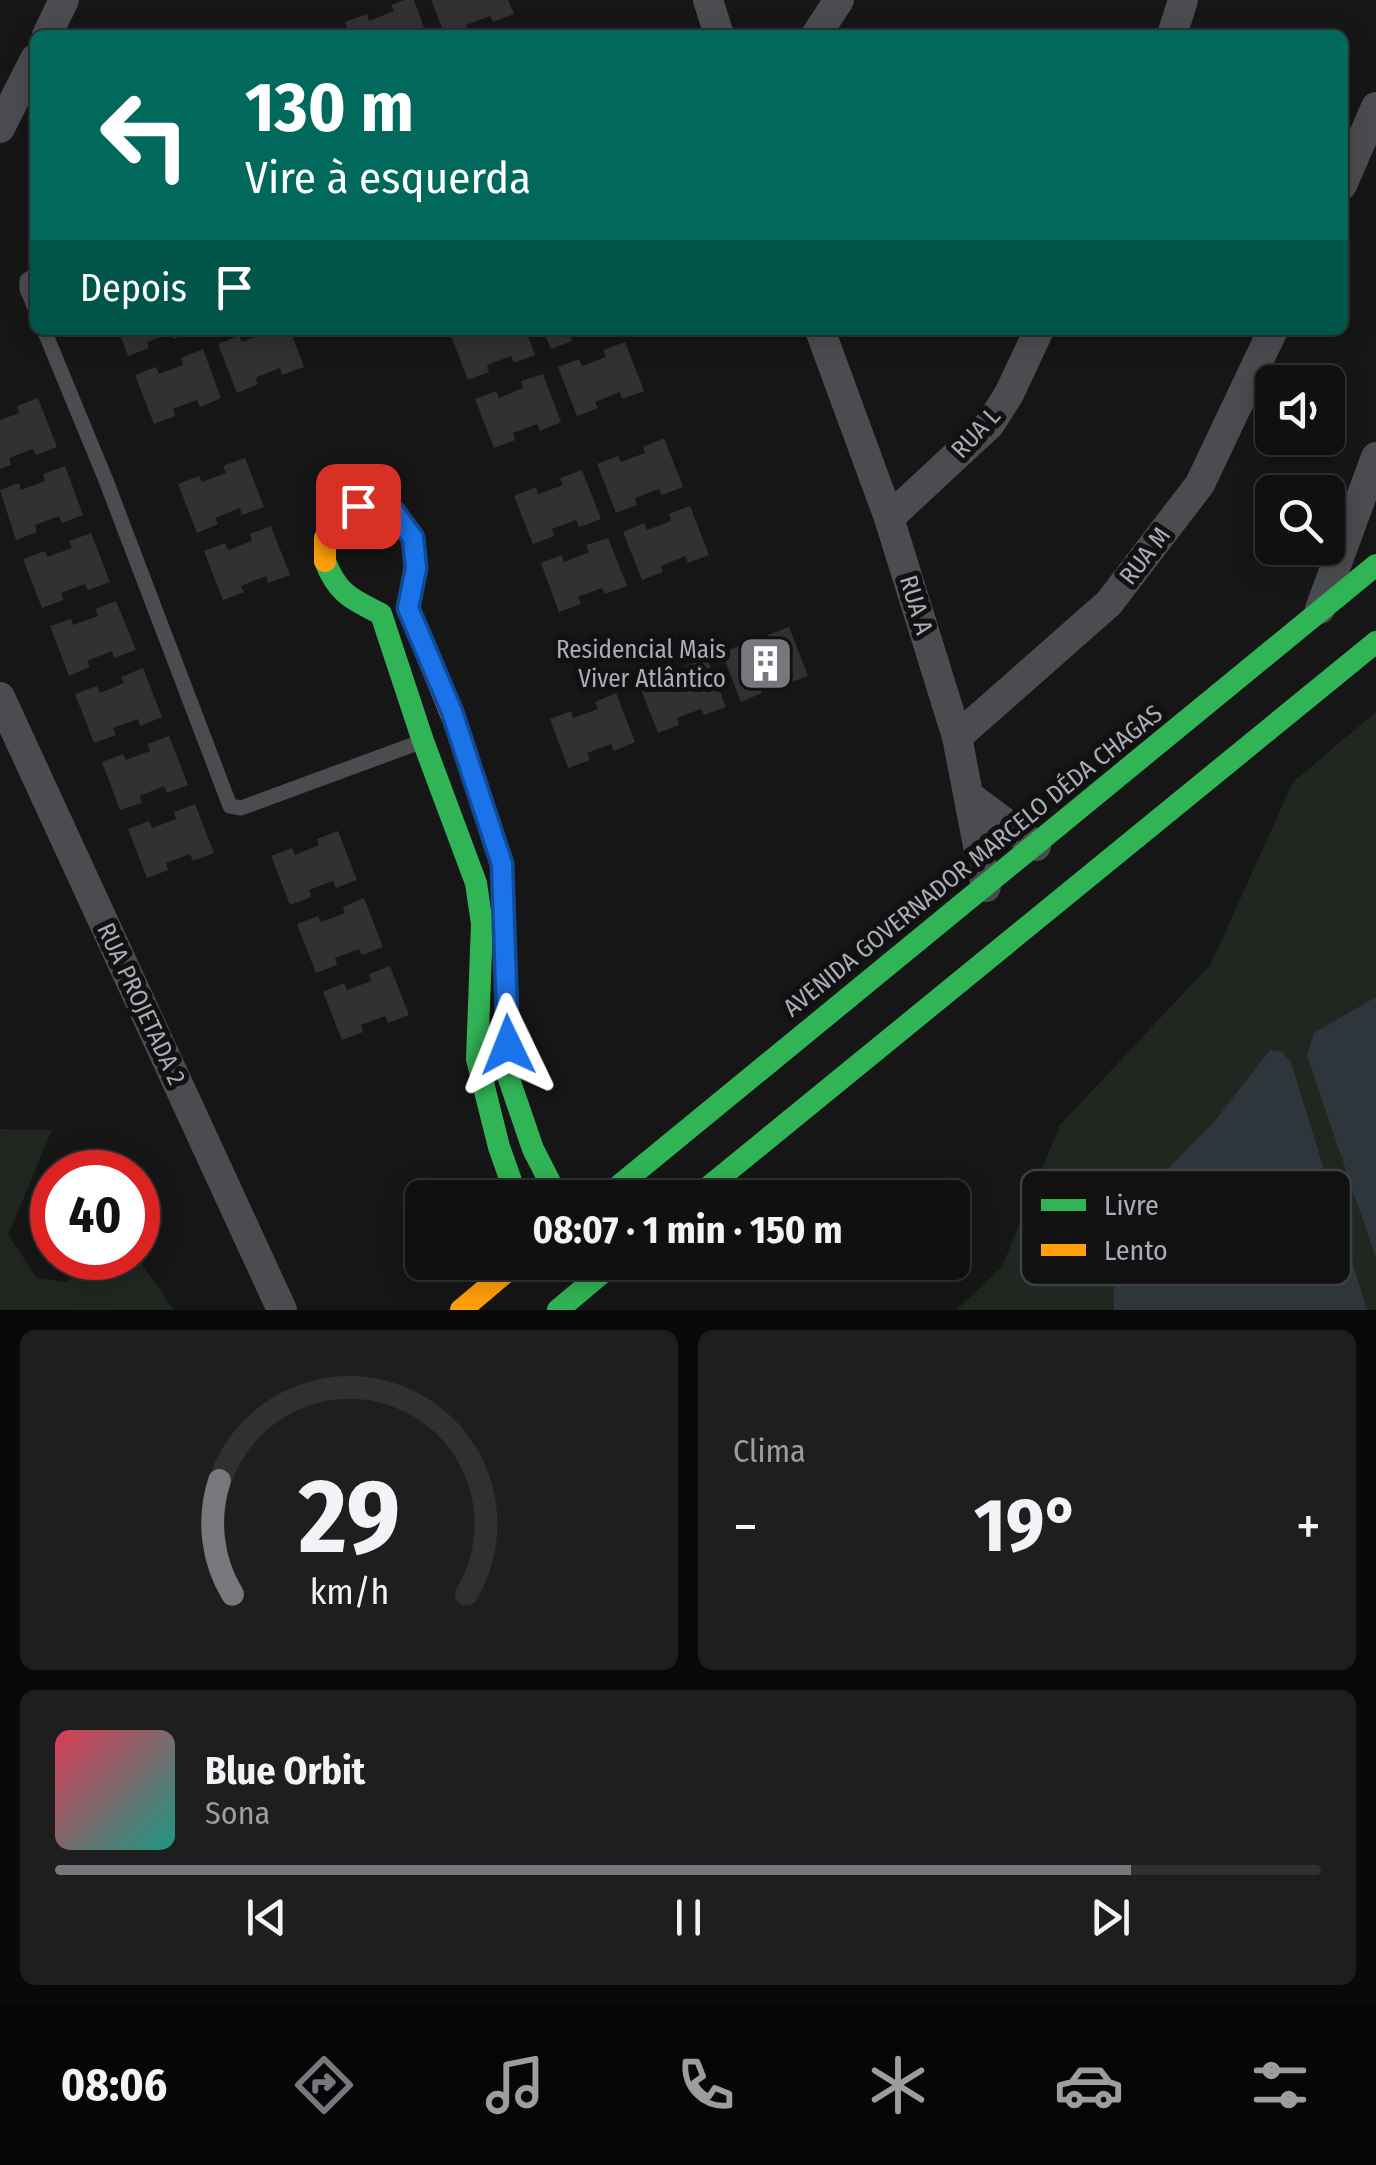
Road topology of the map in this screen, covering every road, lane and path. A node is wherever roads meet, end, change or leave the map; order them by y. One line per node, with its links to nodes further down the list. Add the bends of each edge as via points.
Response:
1 (64, 0): 5 (street)
2 (708, 0): 6 (street)
3 (839, 0): 7 (street)
4 (1183, 0): 8 (street)
5 (49, 30)
6 (717, 30)
7 (819, 30)
8 (1174, 30)
9 (30, 69): 11 (street)
10 (1376, 106): 12 (street)
11 (0, 128)
12 (1348, 171)
13 (46, 335): 24 (lane, via 230,806 241,808)
14 (822, 335): 18 (street, RUA A)
15 (1037, 335): 18 (street, RUA L, via 990,424)
16 (1272, 335): 23 (street, RUA M, via 1200,484 1120,588)
17 (1376, 457): 20 (street)
18 (888, 518): 23 (street, RUA A)
19 (1376, 565): 20 (main road, AVENIDA GOVERNADOR MARCELO DÉDA CHAGAS)
20 (1320, 610): 26 (main road, AVENIDA GOVERNADOR MARCELO DÉDA CHAGAS)
21 (1376, 642): 31 (main road)
22 (0, 698): 34 (street, RUA PROJETADA 2)
23 (958, 736): 25 (street, RUA A)
24 (423, 741): 28 (main road, via 476,883 482,924 477,1059); 29 (main road, via 381,614 334,584 324,560 325,538 337,518 358,506 394,512 413,538 416,568 408,608 452,712 502,864 509,1079)
25 (969, 796): 26 (street); 27 (street, RUA A)
26 (1036, 846): 27 (main road, AVENIDA GOVERNADOR MARCELO DÉDA CHAGAS)
27 (986, 887): 30 (main road, AVENIDA GOVERNADOR MARCELO DÉDA CHAGAS)
28 (511, 1180)
29 (549, 1180)
30 (626, 1180)
31 (716, 1180)
32 (497, 1280): 35 (main road)
33 (594, 1280): 36 (main road)
34 (282, 1310)
35 (461, 1310)
36 (558, 1310)

